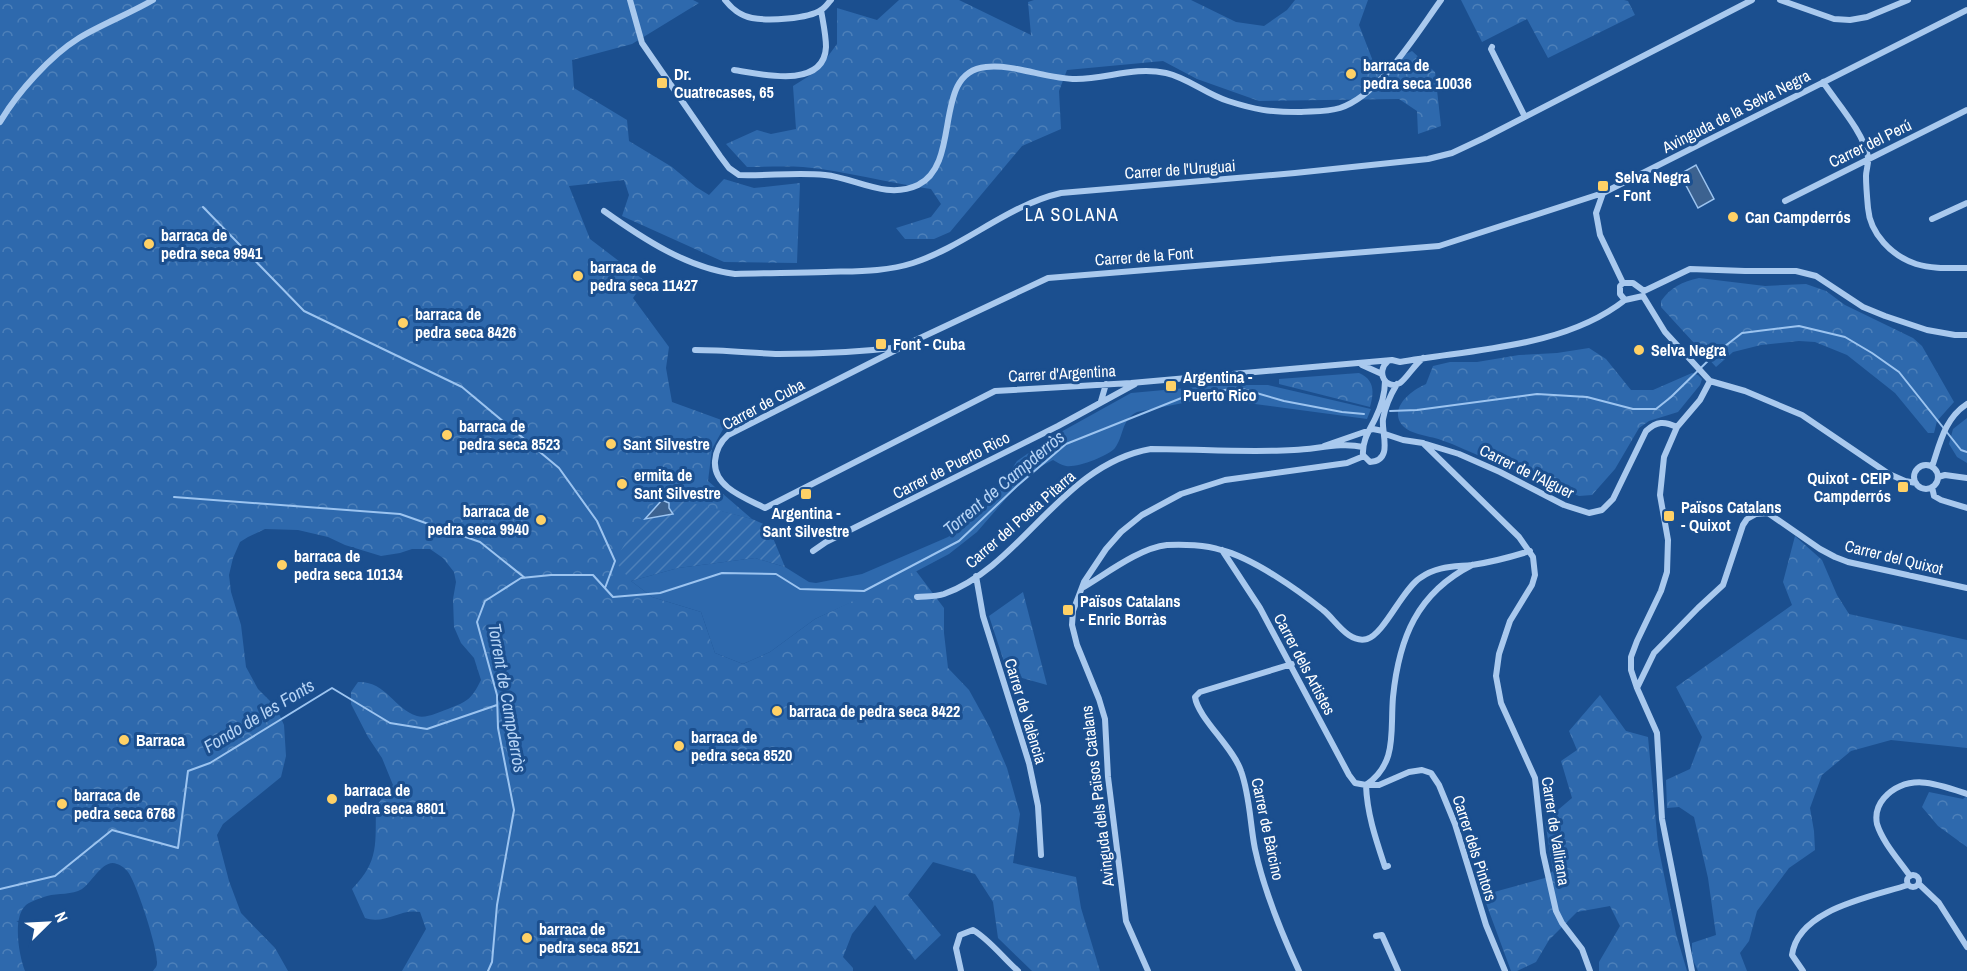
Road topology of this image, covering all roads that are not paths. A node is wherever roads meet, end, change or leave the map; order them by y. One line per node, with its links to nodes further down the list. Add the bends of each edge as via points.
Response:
1 (153, 0): 16 (street, via 79,38 56,55)
2 (630, 0): 5 (street, via 647,52 729,168 739,175 828,175 887,191 917,185 934,172 955,91 964,76 976,70 1008,69 1073,79 1150,71 1168,74 1214,96 1269,112 1330,110 1350,103 1381,79)
3 (725, 0): 9 (street, via 751,18 801,17)
4 (831, 0): 9 (street)
5 (1441, 0)
6 (1752, 0): 15 (street, Carrer de l'Uruguai)
7 (1780, 0): 8 (street, via 1834,19 1850,20)
8 (1908, 0)
9 (822, 10): 12 (street, via 826,48 820,64 810,72 778,76)
10 (1967, 10): 13 (street, Avinguda de la Selva Negra)
11 (1492, 47): 15 (street)
12 (734, 70)
13 (1824, 82): 17 (street, via 1863,142); 18 (street, Avinguda de la Selva Negra)
14 (1967, 110): 17 (street, Carrer del Perú)
15 (1525, 117): 21 (street, Carrer de l'Uruguai, via 1452,153 1428,159 1045,196 924,258 867,271 720,272 639,236)
16 (0, 122)
17 (1868, 159): 19 (street, Carrer del Perú); 23 (street, via 1869,219 1882,241 1917,264)
18 (1603, 193): 24 (street, via 1596,213 1600,235); 28 (street, Carrer de la Font, via 1439,246 1048,278)
19 (1785, 201)
20 (1967, 202): 22 (street)
21 (604, 211)
22 (1932, 219)
23 (1967, 268)
24 (1623, 284): 25 (street, via 1633,284); 26 (street, via 1620,294)
25 (1643, 293): 26 (street); 27 (street, via 1690,268 1796,271 1816,276 1863,307 1885,316 1927,330); 37 (street, via 1665,332)
26 (1624, 300): 30 (street, via 1594,320 1544,337 1495,349)
27 (1967, 335)
28 (901, 347): 29 (street, Carrer de la Font, via 779,354); 57 (street, Carrer de Cuba, via 723,440 715,457 721,483)
29 (695, 351)
30 (1424, 358): 32 (street); 35 (street)
31 (1388, 361): 32 (street); 33 (street, Carrer d'Argentina); 34 (street)
32 (1400, 362): 35 (street)
33 (1353, 363): 34 (street, Carrer d'Argentina); 38 (street, Carrer d'Argentina)
34 (1382, 374): 36 (street)
35 (1406, 376): 40 (street)
36 (1386, 381): 40 (street); 44 (street)
37 (1710, 381): 43 (street); 55 (street, via 1802,415 1889,474)
38 (1138, 382): 39 (street, Carrer d'Argentina); 41 (street, Carrer de Puerto Rico)
39 (1106, 384): 41 (street); 57 (street, Carrer d'Argentina, via 995,391)
40 (1397, 384): 45 (street, via 1383,418)
41 (1101, 401): 60 (street, Carrer de Puerto Rico)
42 (1967, 404): 52 (street, via 1956,411 1947,425)
43 (1677, 427): 47 (street, Carrer de l'Alguer, via 1663,422 1646,431 1613,499 1602,510 1589,513 1564,505 1459,454); 68 (street, via 1661,472 1667,572 1631,657)
44 (1370, 430): 45 (street, via 1376,428); 49 (street); 50 (street, Carrer del Poeta Pitarra)
45 (1384, 433): 46 (street); 48 (street)
46 (1402, 440): 47 (street); 48 (street)
47 (1423, 443): 61 (street)
48 (1385, 445): 51 (street, via 1377,461 1370,462)
49 (1363, 447): 50 (street, Carrer del Poeta Pitarra); 51 (street)
50 (1318, 448): 63 (street, Carrer del Poeta Pitarra, via 1151,449 1128,455 1069,491)
51 (1364, 456): 64 (street, Avinguda dels Països Catalans, via 1347,464 1226,480 1181,494 1142,515 1121,532)
52 (1932, 466): 53 (street); 55 (street, via 1924,465 1917,470)
53 (1938, 477): 54 (street); 56 (street)
54 (1967, 478)
55 (1916, 483): 56 (street, via 1922,488)
56 (1932, 487): 58 (street, via 1934,496)
57 (765, 508)
58 (1967, 508)
59 (1222, 550): 62 (street, via 1293,587 1357,639 1367,639 1377,632 1418,579 1447,566); 64 (street, via 1167,546 1151,549); 67 (street, Carrer dels Artistes)
60 (813, 551)
61 (1530, 551): 62 (street); 84 (street, Carrer de Vallirana, via 1535,567 1533,585 1510,621 1496,676 1501,703 1535,778 1543,853 1556,910 1582,949)
62 (1472, 565): 69 (street, via 1456,573 1414,616 1396,677 1388,761 1378,777)
63 (976, 576): 66 (street, Carrer del Poeta Pitarra, via 940,596); 71 (street, Carrer de València, via 983,616 1029,763 1038,806)
64 (1082, 588): 80 (street, Avinguda dels Països Catalans, via 1072,625 1104,719 1126,921)
65 (1967, 588): 68 (street, Carrer del Quixot, via 1848,562 1820,549 1768,513 1756,514 1743,525 1723,585 1654,653)
66 (916, 597)
67 (1292, 664): 69 (street, Carrer dels Artistes, via 1348,775 1355,783); 81 (street, Carrer de Bàrcino, via 1200,692 1195,697 1241,771 1263,880)
68 (1637, 688): 85 (street, via 1657,733 1662,819)
69 (1366, 785): 72 (street, via 1373,830 1385,867); 83 (street, Carrer dels Pintors, via 1378,785 1409,772 1431,773 1455,824)
70 (1967, 794): 73 (street, via 1919,781 1902,784 1880,802 1877,824)
71 (1041, 855)
72 (1388, 866)
73 (1910, 876): 74 (street, via 1918,876); 75 (street)
74 (1919, 884): 75 (street); 77 (street, via 1939,903)
75 (1908, 885): 86 (street, via 1821,915 1794,945 1792,955)
76 (1376, 936): 82 (street, via 1382,935)
77 (1967, 947)
78 (961, 971): 79 (street, via 956,948 960,935 973,930)
79 (1018, 971)
80 (1148, 971)
81 (1299, 971)
82 (1398, 971)
83 (1504, 971)
84 (1590, 971)
85 (1692, 971)
86 (1803, 971)

